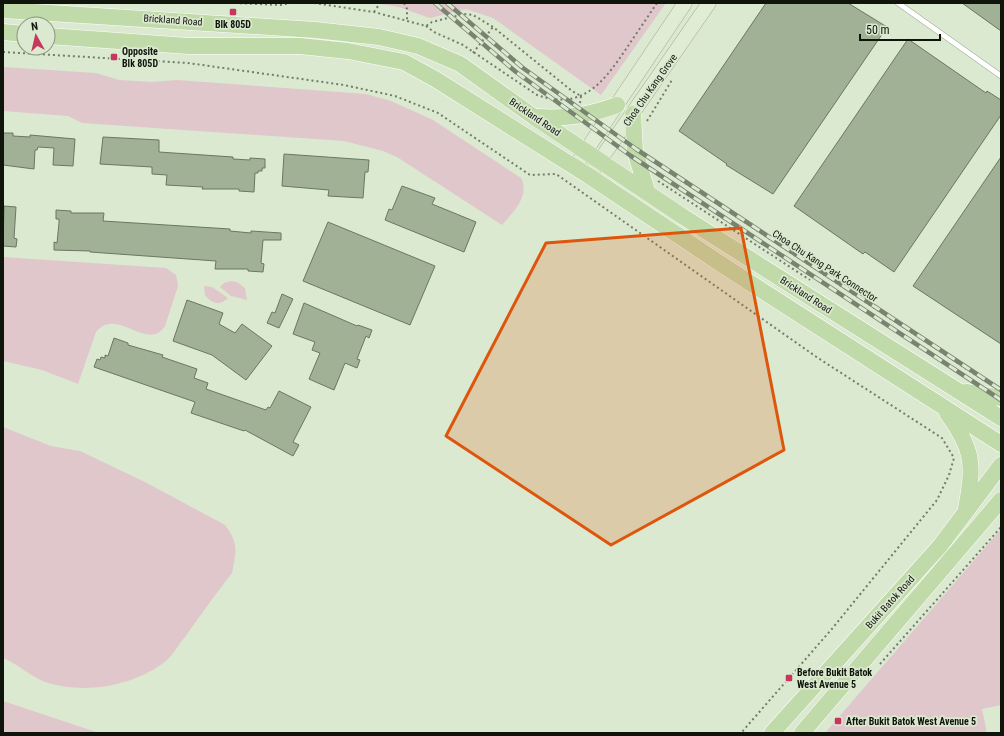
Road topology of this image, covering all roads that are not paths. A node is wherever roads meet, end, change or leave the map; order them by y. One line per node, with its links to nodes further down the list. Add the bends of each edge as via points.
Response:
1 (685, 3): 9 (street, Choa Chu Kang Grove)
2 (709, 3): 10 (street, Choa Chu Kang Grove)
3 (898, 3): 8 (lane)
4 (3, 10): 11 (main road, Brickland Road, via 284,28 379,38 418,46 460,64)
5 (3, 32): 6 (main road)
6 (16, 33)
7 (56, 37): 14 (main road, Brickland Road, via 189,46 300,46 348,51 404,62)
8 (1001, 76)
9 (617, 105): 11 (main road, via 595,114 562,119); 12 (street, Choa Chu Kang Grove)
10 (633, 114): 13 (street, Choa Chu Kang Grove); 16 (main road, via 635,151)
11 (534, 117): 12 (main road, Brickland Road)
12 (586, 150): 13 (main road, Brickland Road); 14 (street, Choa Chu Kang Grove)
13 (600, 159): 15 (street, Choa Chu Kang Grove); 16 (main road, Brickland Road)
14 (575, 167): 15 (main road, Brickland Road)
15 (589, 176): 19 (main road, Brickland Road)
16 (649, 184): 17 (main road, Brickland Road, via 858,329)
17 (956, 390): 18 (main road); 20 (main road, Brickland Road)
18 (1001, 398)
19 (944, 408): 21 (main road, Brickland Road); 25 (main road, via 956,425 970,454 970,484)
20 (1001, 418)
21 (1001, 444)
22 (1001, 465): 25 (main road, Bukit Batok Road)
23 (1001, 500): 24 (main road, Bukit Batok Road)
24 (995, 509): 27 (main road, Bukit Batok Road)
25 (966, 511): 26 (main road, Bukit Batok Road, via 940,546)
26 (772, 733)
27 (802, 733)

